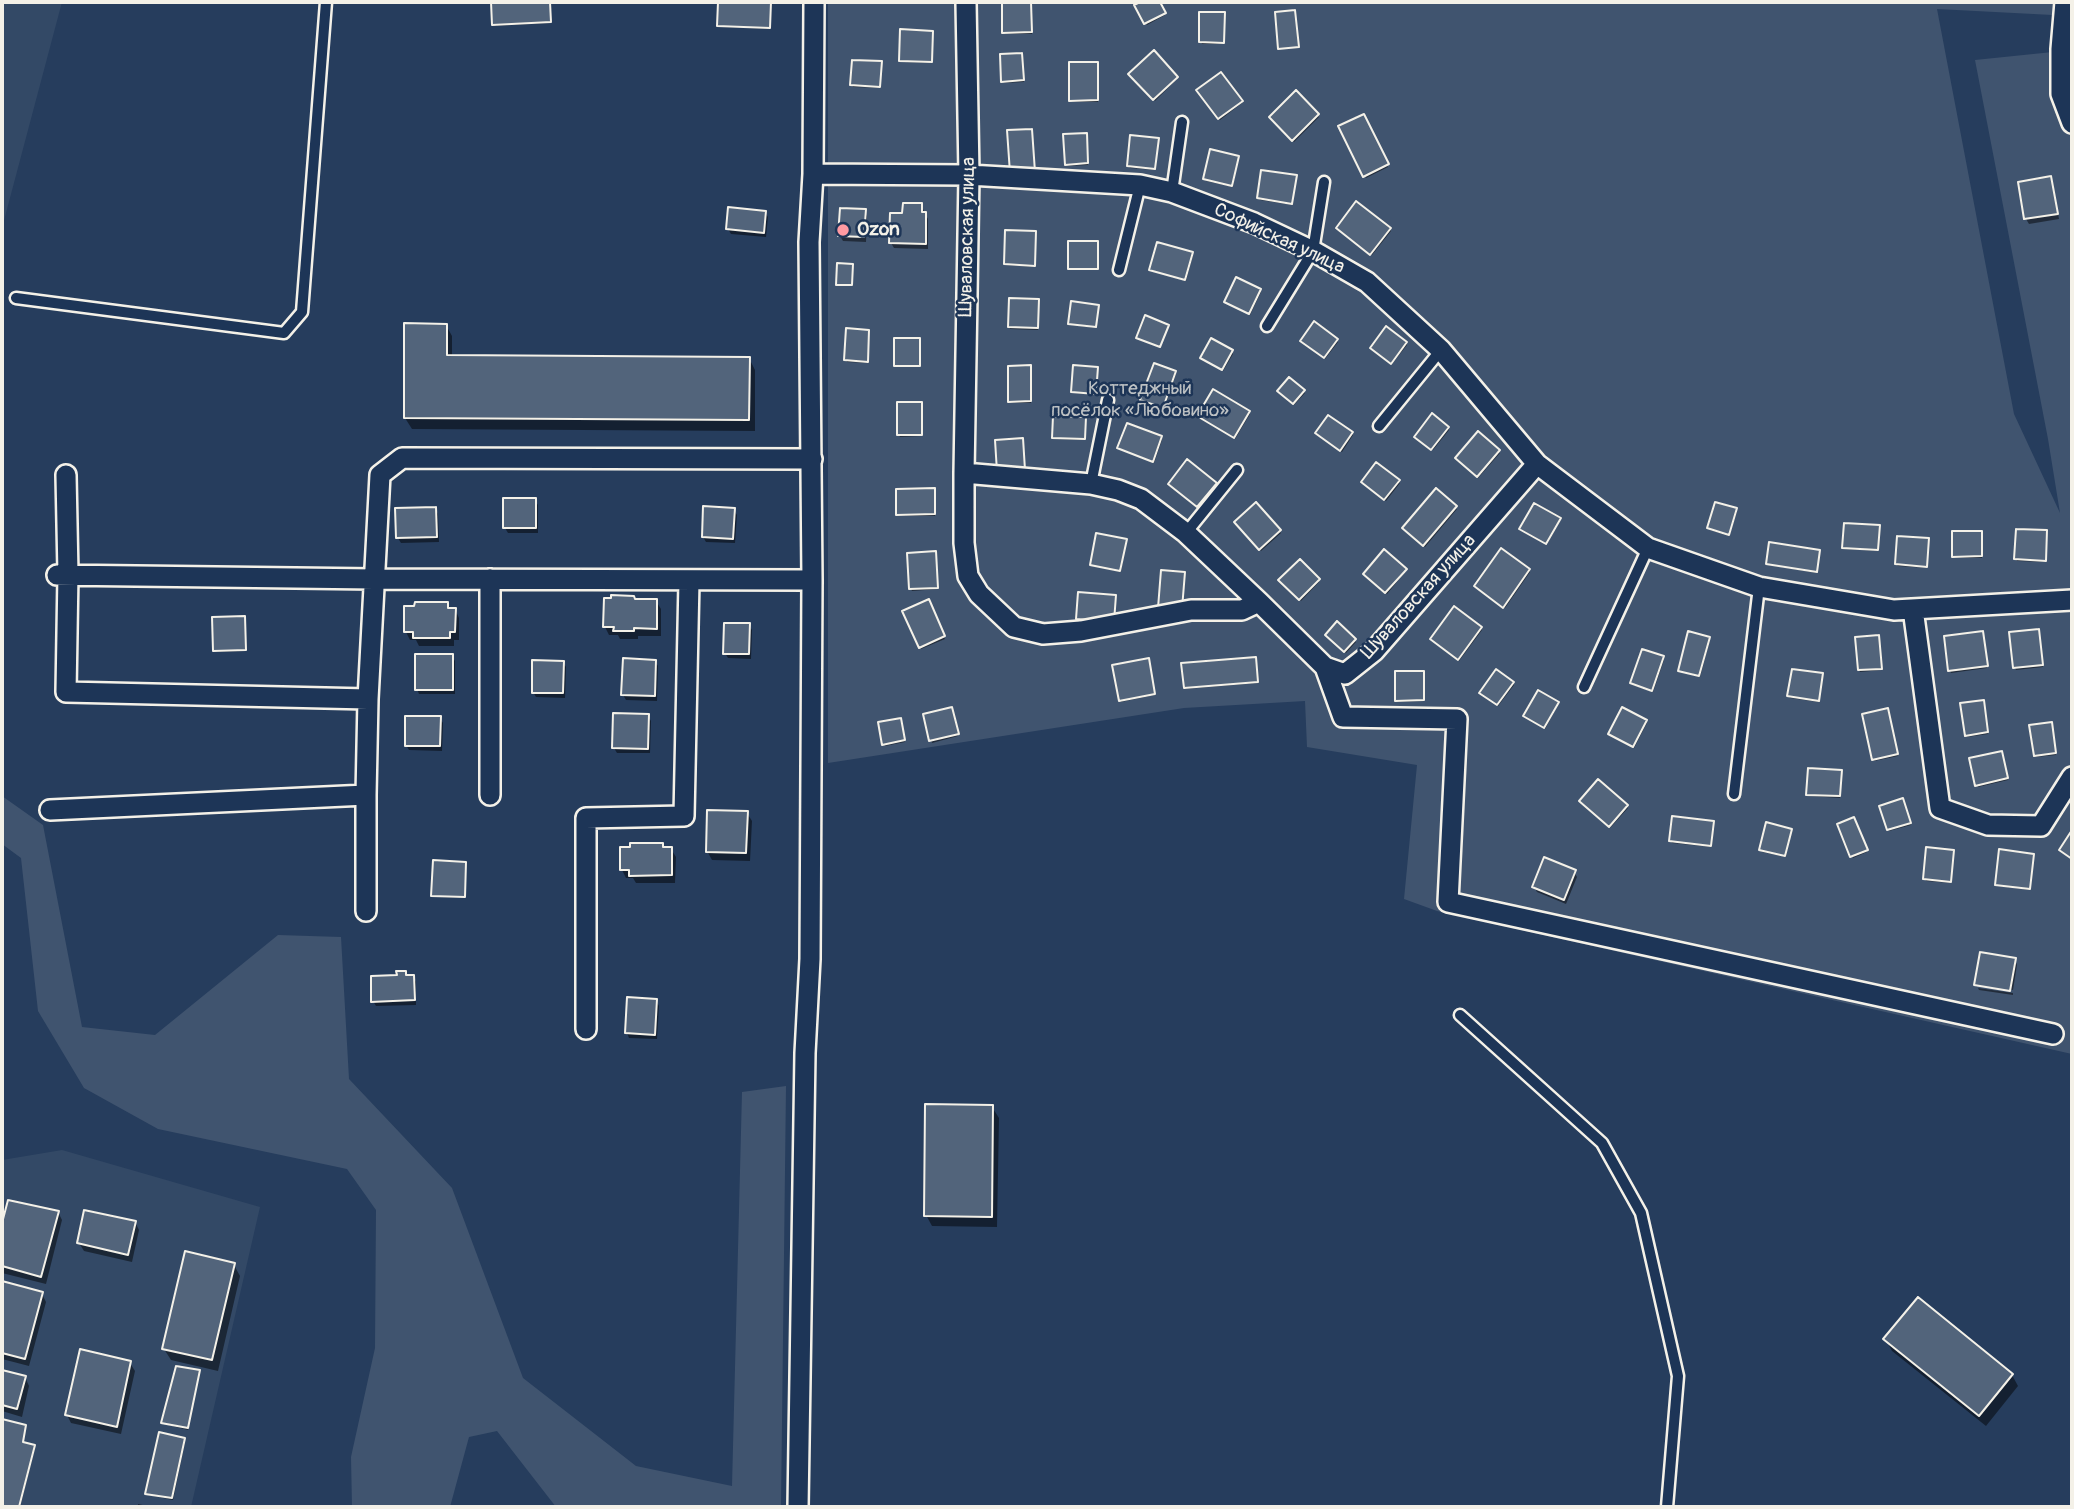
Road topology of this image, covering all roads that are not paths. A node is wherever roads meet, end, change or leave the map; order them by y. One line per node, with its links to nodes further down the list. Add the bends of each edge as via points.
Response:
1 (326, 2): 14 (lane, via 302,312 284,333)
2 (814, 2): 7 (street)
3 (966, 2): 8 (street, Шуваловская улица)
4 (2065, 2): 6 (street, via 2061,94)
5 (1182, 122): 11 (lane)
6 (2072, 122)
7 (813, 174): 8 (street, Софийская улица); 19 (street, via 809,242)
8 (969, 175): 10 (street, Софийская улица); 22 (street, Шуваловская улица)
9 (1324, 182): 12 (lane)
10 (1140, 185): 11 (street, Софийская улица); 13 (lane)
11 (1172, 192): 12 (street, Софийская улица)
12 (1313, 251): 15 (lane); 16 (street, Софийская улица, via 1367,282)
13 (1119, 270)
14 (16, 298)
15 (1267, 326)
16 (1441, 350): 18 (lane); 20 (street, Софийская улица)
17 (1108, 400): 24 (lane)
18 (1380, 426)
19 (812, 459): 28 (street, via 402,458 380,475); 30 (street)
20 (1537, 464): 26 (street, Софийская улица); 36 (street, Шуваловская улица, via 1374,651 1345,674)
21 (1237, 470): 25 (lane)
22 (964, 473): 24 (street); 34 (street, Шуваловская улица, via 968,576 979,594 1014,627 1043,634 1081,631 1191,610 1241,610)
23 (66, 475): 27 (street)
24 (1091, 484): 25 (street, via 1141,499)
25 (1186, 533): 34 (street)
26 (1648, 548): 32 (street, Софийская улица); 37 (lane)
27 (63, 575): 28 (street); 38 (street, via 66,692)
28 (374, 579): 29 (street); 38 (street)
29 (490, 579): 31 (street); 42 (street)
30 (812, 580): 31 (street); 48 (street, via 810,959)
31 (689, 581): 46 (street, via 684,816 586,818)
32 (1759, 586): 35 (street, Софийская улица, via 1894,610); 40 (lane)
33 (2072, 600): 35 (street, Софийская улица)
34 (1259, 602): 36 (street)
35 (1913, 609): 39 (street, via 1940,808 1988,825 2041,826)
36 (1325, 667): 47 (street, via 1343,717 1457,719 1448,902)
37 (1584, 687)
38 (368, 699): 41 (street)
39 (2072, 777)
40 (1734, 794)
41 (366, 795): 43 (street); 44 (street)
42 (490, 795)
43 (50, 810)
44 (366, 911)
45 (1460, 1015): 49 (lane, via 1602,1143 1641,1213 1678,1376)
46 (586, 1029)
47 (2053, 1034)
48 (798, 1507)
49 (1667, 1507)

